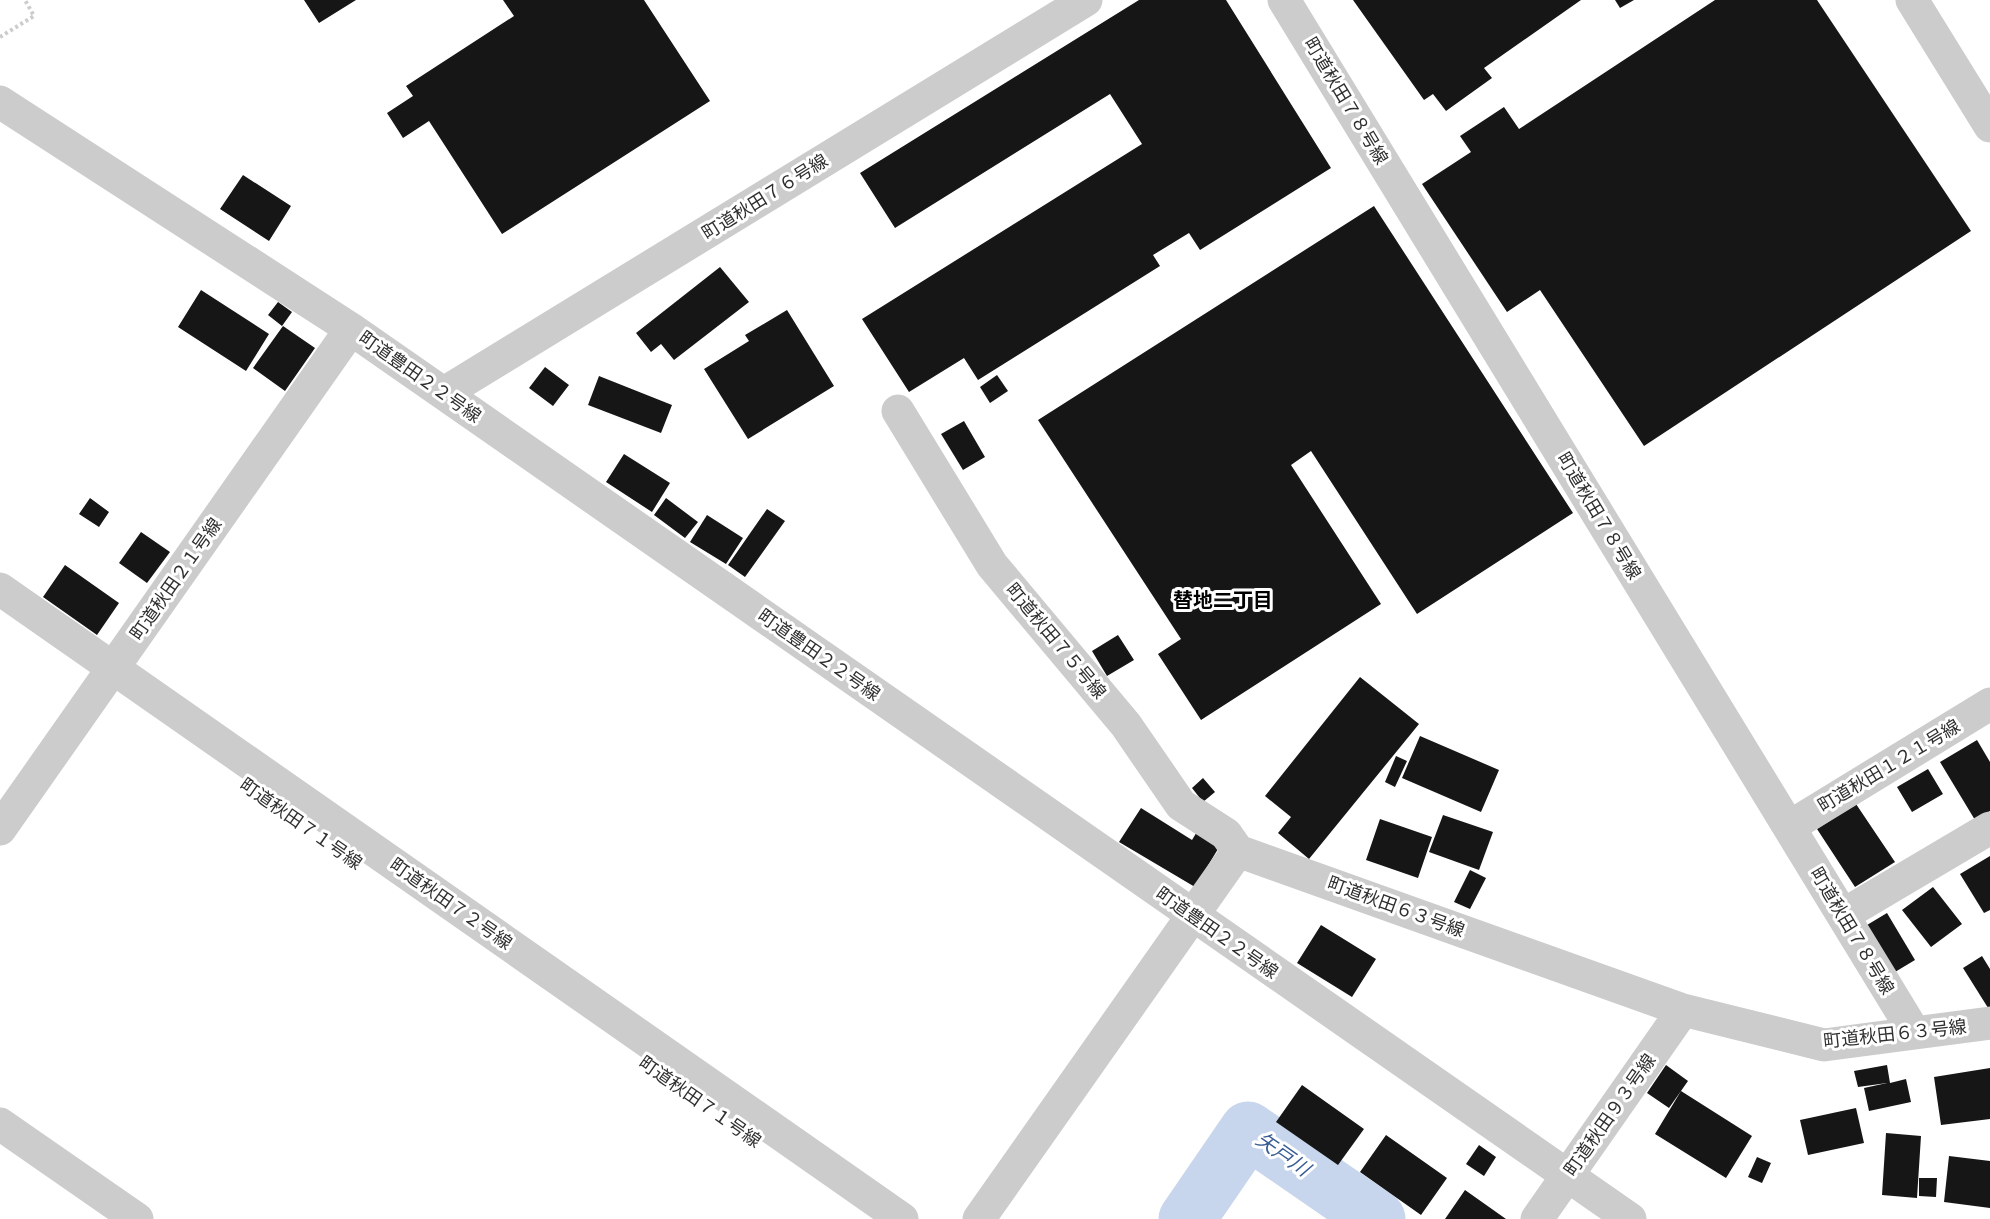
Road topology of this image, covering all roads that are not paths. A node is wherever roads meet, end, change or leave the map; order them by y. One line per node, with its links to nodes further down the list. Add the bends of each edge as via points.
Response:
1 (1086, 0): 7 (street, 町道秋田７６号線)
2 (1284, 0): 13 (street, 町道秋田７８号線)
3 (1912, 0): 5 (street)
4 (0, 102): 6 (street, 町道豊田２２号線)
5 (1990, 126)
6 (351, 329): 7 (street, 町道豊田２２号線); 11 (street, 町道秋田２１号線)
7 (444, 393): 17 (street, 町道豊田２２号線)
8 (898, 411): 16 (street, 町道秋田７５号線, via 992,565 1126,725 1181,805 1226,834)
9 (0, 589): 11 (street, 町道秋田７２号線)
10 (0, 615): 11 (street, 町道秋田７１号線)
11 (108, 677): 15 (street, 町道秋田２１号線); 25 (street, 町道秋田７１号線); 26 (street, 町道秋田７２号線)
12 (1990, 704): 13 (street, 町道秋田１２１号線)
13 (1789, 827): 18 (street, 町道秋田７８号線)
14 (1990, 828): 18 (street)
15 (0, 829)
16 (1238, 851): 17 (street); 19 (street, 町道秋田６３号線)
17 (1191, 915): 23 (street, 町道豊田２２号線); 27 (street)
18 (1843, 915): 21 (street, 町道秋田７８号線)
19 (1683, 1010): 21 (street, 町道秋田６３号線, via 1824,1045); 23 (street, 町道秋田９３号線)
20 (1990, 1023): 21 (street, 町道秋田６３号線)
21 (1914, 1032)
22 (0, 1125): 24 (street)
23 (1567, 1176): 28 (street, 町道秋田９３号線); 29 (street, 町道豊田２２号線)
24 (137, 1219)
25 (868, 1219)
26 (902, 1219)
27 (979, 1219)
28 (1537, 1219)
29 (1630, 1219)

